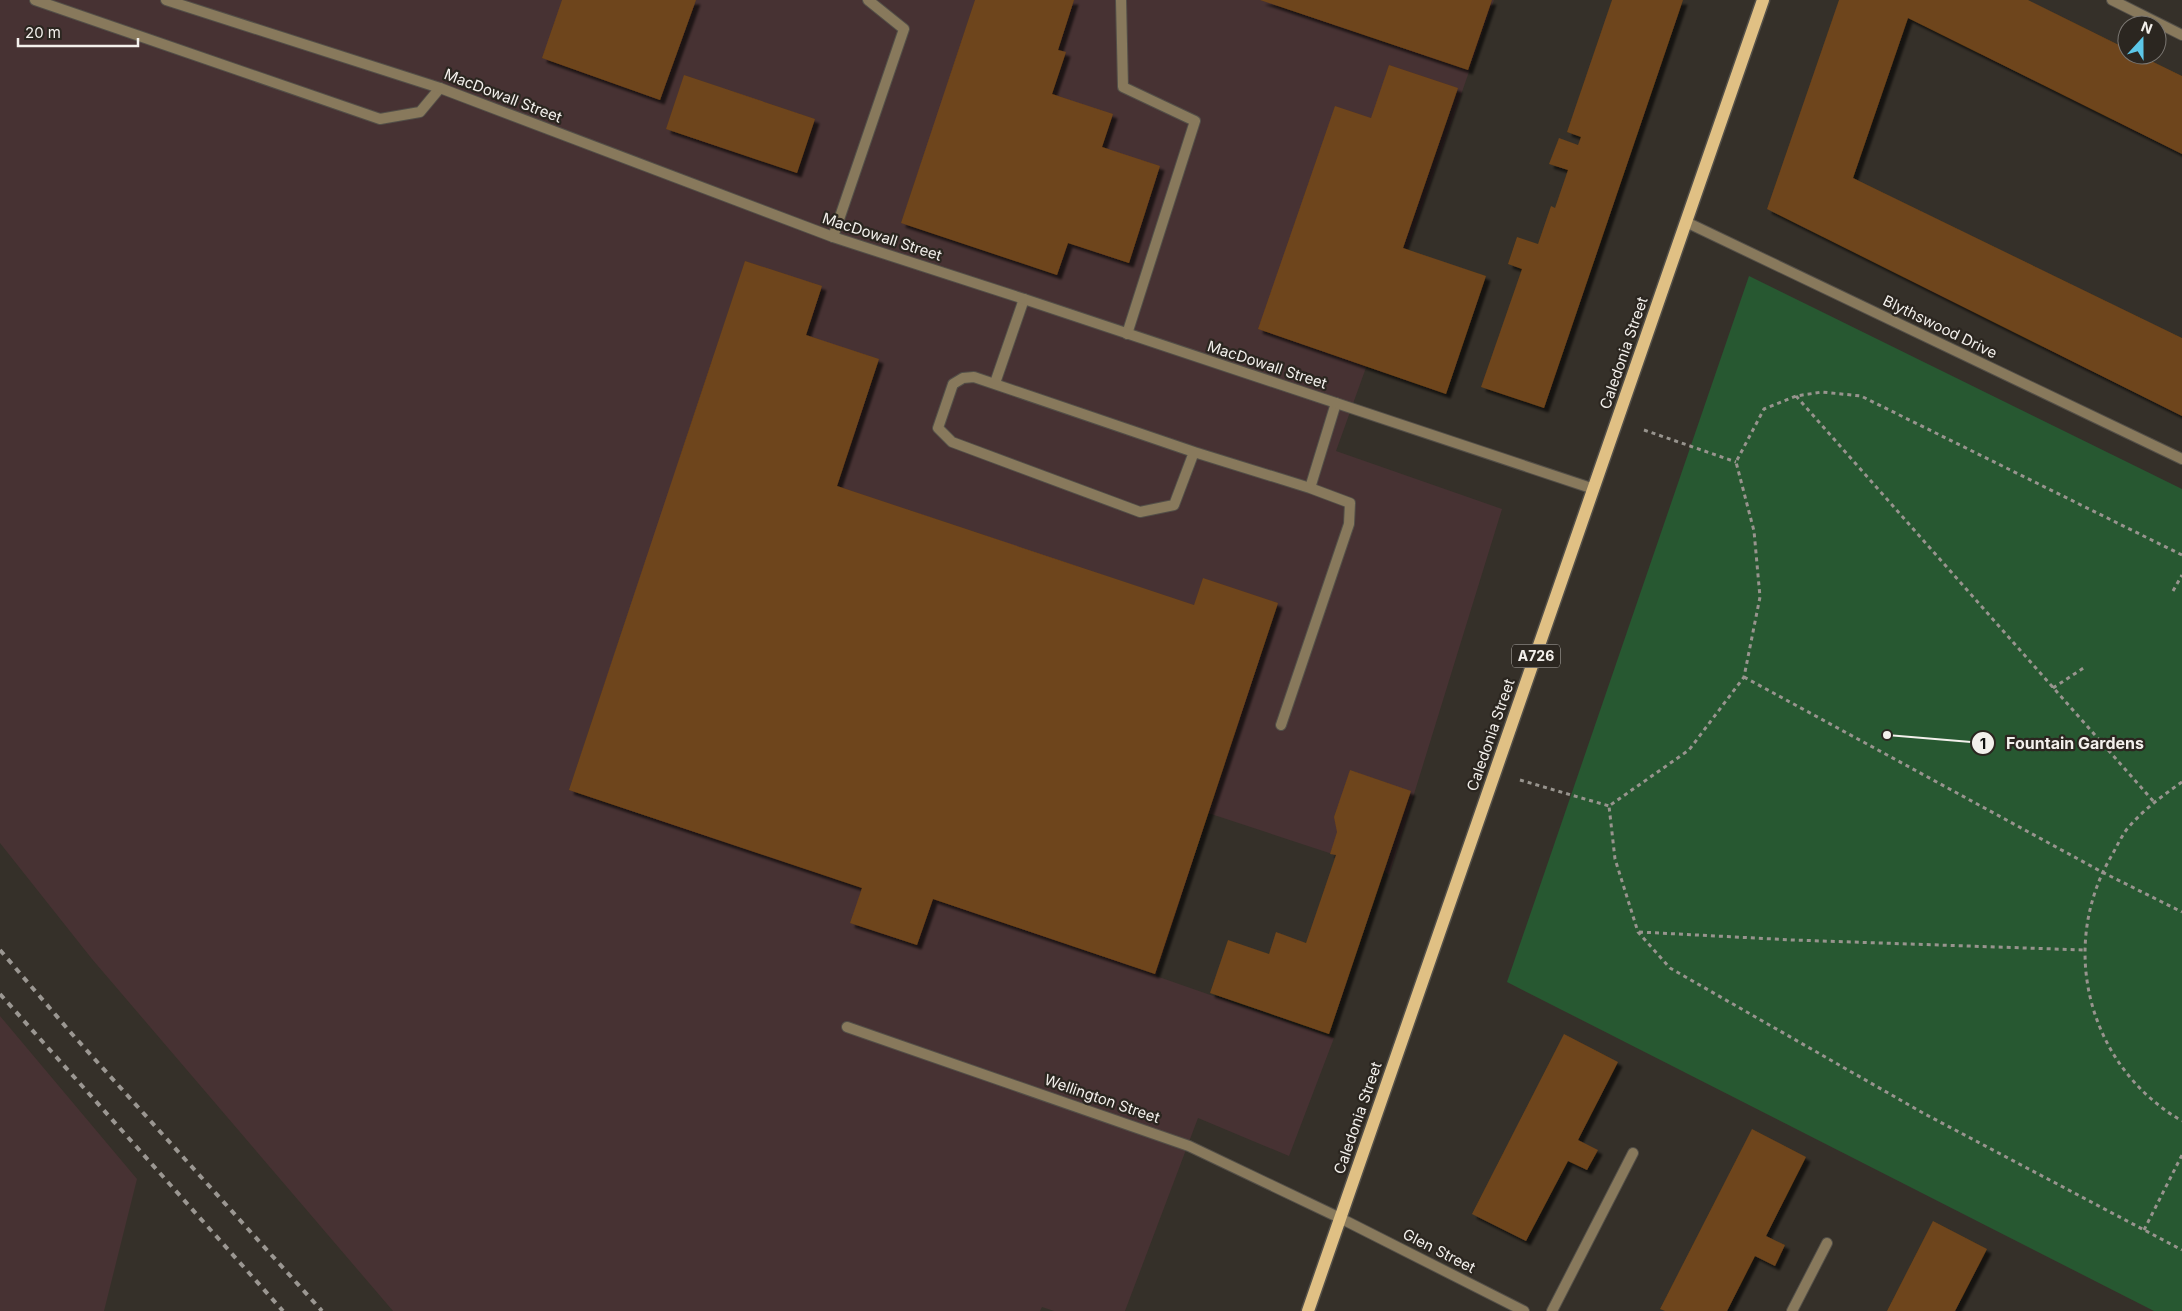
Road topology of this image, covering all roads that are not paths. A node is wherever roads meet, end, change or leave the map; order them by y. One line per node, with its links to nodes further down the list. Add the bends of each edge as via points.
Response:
1 (36, 0): 8 (street, via 380,119 420,112)
2 (166, 0): 8 (street, MacDowall Street)
3 (868, 0): 10 (street, via 904,29)
4 (1121, 0): 12 (street, via 1123,87 1195,121)
5 (1763, 0): 9 (main road, Caledonia Street / A726)
6 (2112, 0): 7 (street)
7 (2182, 35)
8 (440, 88): 10 (street, MacDowall Street)
9 (1686, 222): 16 (street, Blythswood Drive); 18 (main road, Caledonia Street / A726)
10 (833, 237): 11 (street, MacDowall Street)
11 (1024, 298): 12 (street, MacDowall Street); 13 (street)
12 (1127, 334): 14 (street, MacDowall Street)
13 (995, 383): 15 (street); 15 (street, via 974,377 963,378 953,384 938,428 952,442 1140,512 1174,505)
14 (1336, 403): 17 (street); 18 (street, MacDowall Street)
15 (1194, 452): 17 (street)
16 (2182, 459)
17 (1310, 488): 19 (street, via 1350,504 1348,524)
18 (1594, 489): 22 (main road, Caledonia Street / A726)
19 (1282, 725)
20 (847, 1027): 22 (street, Wellington Street, via 1189,1146)
21 (1633, 1153): 26 (street)
22 (1340, 1218): 24 (main road, Caledonia Street / A726); 25 (street, Glen Street)
23 (1827, 1243): 27 (street)
24 (1308, 1311)
25 (1524, 1311)
26 (1552, 1311)
27 (1792, 1311)

